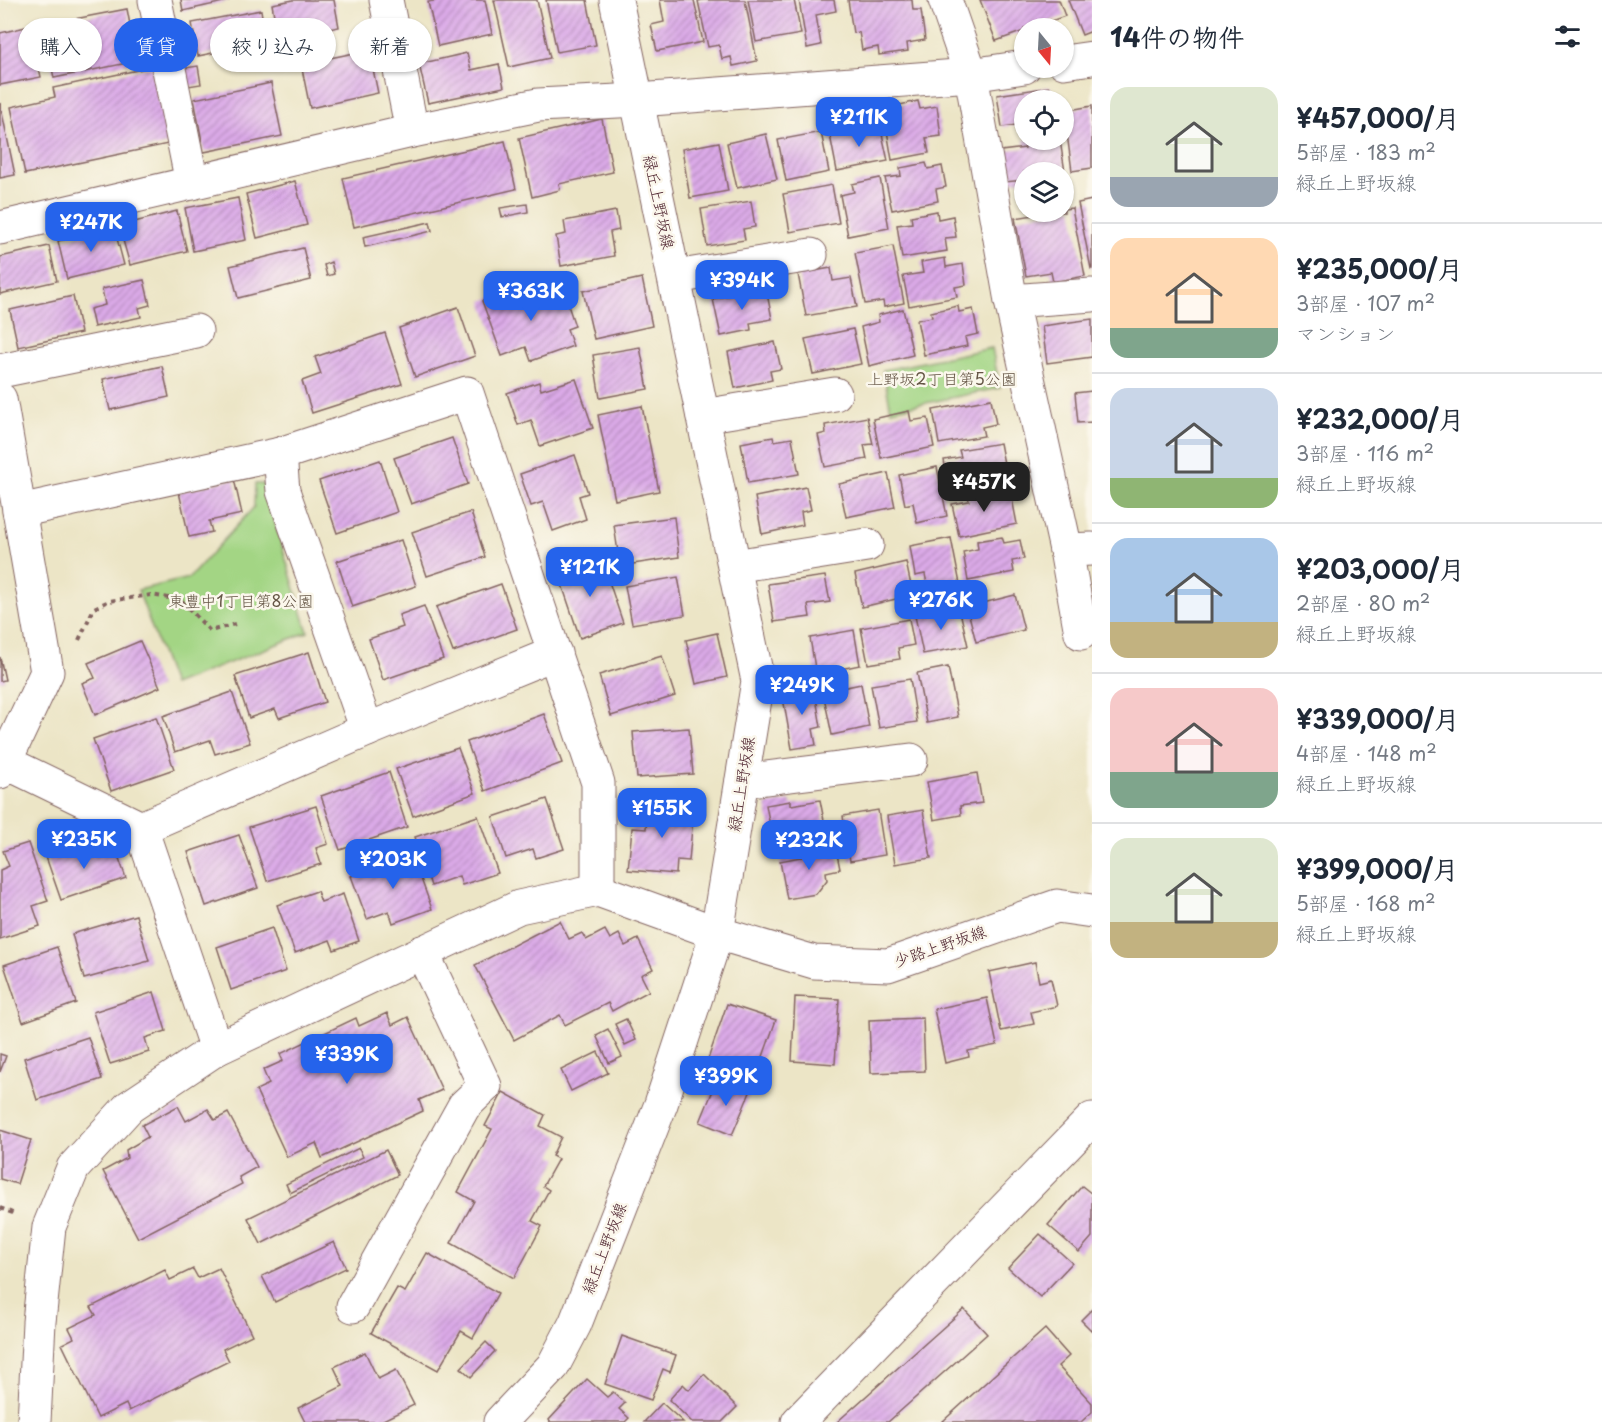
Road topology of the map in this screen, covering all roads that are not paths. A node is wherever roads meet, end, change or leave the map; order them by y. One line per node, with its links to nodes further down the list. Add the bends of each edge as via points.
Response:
1 (155, 0): 11 (street)
2 (386, 0): 10 (street)
3 (616, 0): 9 (street, 緑丘上野坂線)
4 (945, 0): 8 (street)
5 (1092, 58): 6 (street)
6 (1074, 61)
7 (1014, 69): 8 (street)
8 (971, 75): 9 (street); 16 (street)
9 (638, 100): 10 (street, via 538,105); 14 (street, 緑丘上野坂線)
10 (412, 131): 11 (street)
11 (192, 183): 12 (street)
12 (0, 228)
13 (811, 255): 14 (street)
14 (675, 277): 21 (street, 緑丘上野坂線)
15 (1092, 295): 16 (street)
16 (1011, 302): 25 (street)
17 (196, 331): 18 (street)
18 (0, 372)
19 (835, 394): 21 (street)
20 (0, 399): 23 (street)
21 (703, 416): 26 (street, 緑丘上野坂線)
22 (280, 454): 23 (street); 28 (street, via 467,393); 29 (street, via 283,491)
23 (19, 511): 31 (street, via 47,672)
24 (867, 545): 26 (street)
25 (1079, 549): 27 (street)
26 (734, 566): 32 (street, 緑丘上野坂線, via 758,681)
27 (1081, 633)
28 (555, 653): 29 (street); 34 (street, via 598,783)
29 (367, 730): 33 (street)
30 (910, 760): 32 (street)
31 (2, 767): 33 (street)
32 (741, 781): 36 (street, 緑丘上野坂線)
33 (141, 828): 38 (street)
34 (598, 890): 36 (street, 少路上野坂線); 37 (street, via 519,907)
35 (1092, 911): 36 (street, 少路上野坂線, via 1057,906 888,965 814,962)
36 (717, 933): 42 (street, 緑丘上野坂線, via 661,1104 575,1324 553,1366)
37 (422, 952): 38 (street); 40 (street, via 485,1086 464,1106)
38 (216, 1049): 41 (street, via 129,1107 73,1168 49,1227)
39 (1092, 1119): 43 (street)
40 (353, 1306)
41 (34, 1422)
42 (500, 1422)
43 (798, 1422)

